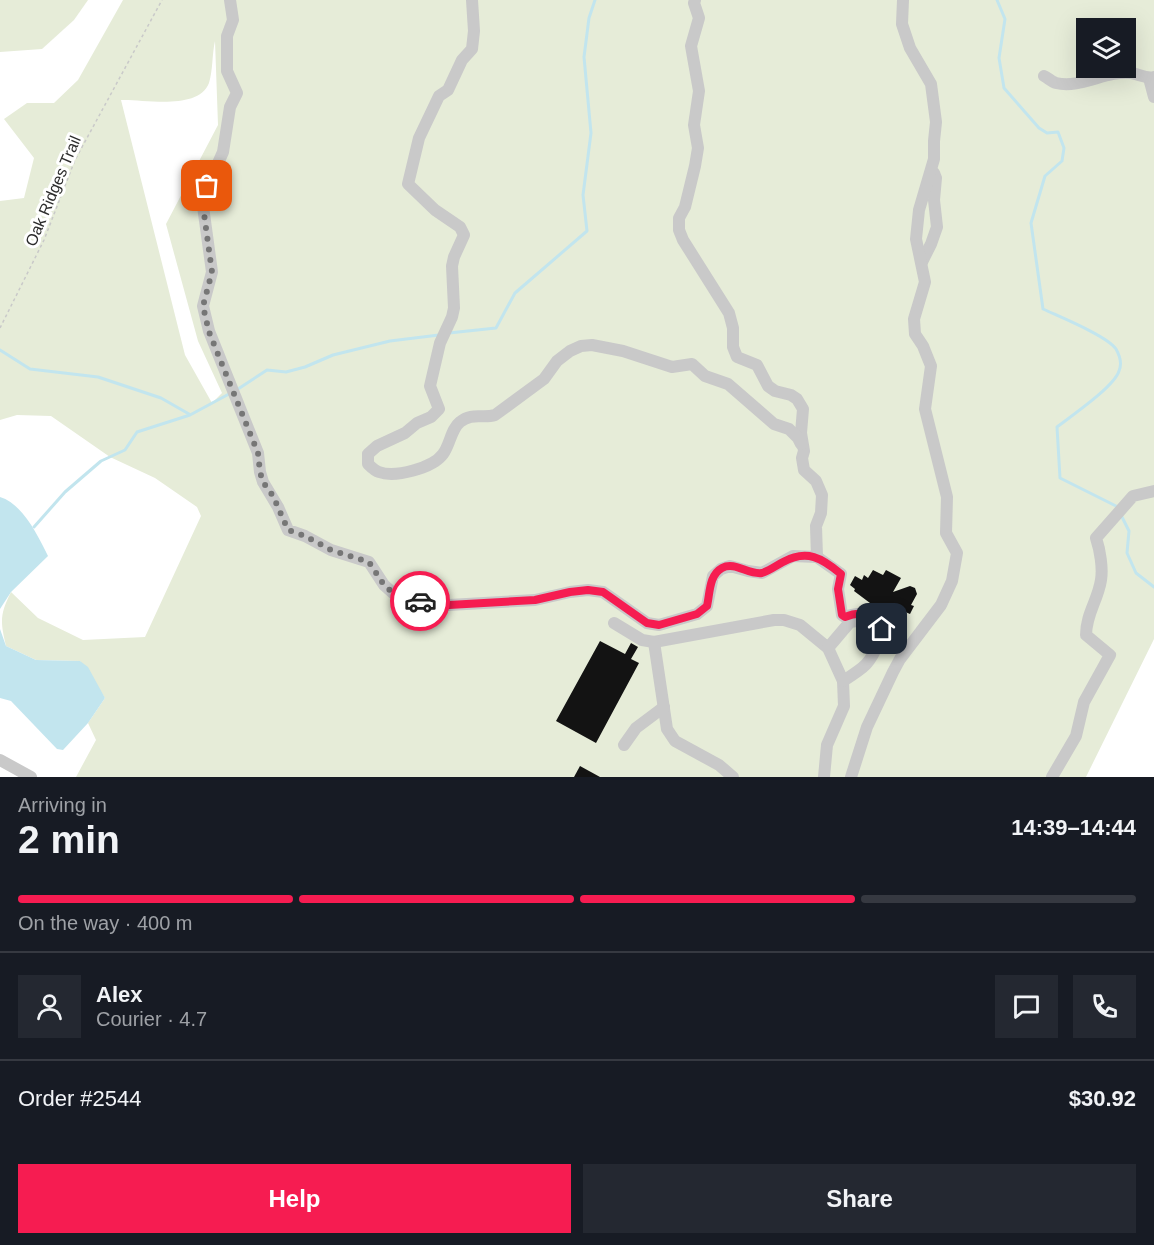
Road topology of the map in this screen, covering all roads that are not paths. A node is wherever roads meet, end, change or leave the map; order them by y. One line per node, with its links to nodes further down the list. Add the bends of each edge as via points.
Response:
1 (230, 0): 12 (street, via 233,20 227,36 227,71 237,93 230,107 223,152 202,199 212,272 203,306 209,332 258,453 260,472 288,530 369,562 384,585 409,599 449,605 535,600 596,591 617,600 647,623 659,625 697,614 707,606 713,576 721,568 730,566 762,573 793,556)
2 (472, 0): 10 (street, via 472,49 462,60 448,90 438,96 419,138 408,184 442,216 460,226 464,235 452,266 452,317 430,386 438,408 431,417 377,446 368,454 368,465 389,474 422,469 441,457 460,422 471,415 495,415 544,380 557,361 570,351 592,345 672,368 692,364 705,376 728,384 774,424 789,429)
3 (695, 0): 10 (street, via 699,18 691,46 699,91 694,115 698,148 679,230 729,313 737,357 757,365 768,386 791,395 801,404)
4 (903, 0): 8 (street, via 902,24 910,48 931,84 936,122)
5 (1044, 76): 6 (street, via 1055,83 1113,74)
6 (1152, 77): 7 (street)
7 (1154, 98)
8 (932, 169): 9 (street, via 919,210 916,239); 9 (street, via 936,178 937,227)
9 (922, 262): 16 (street, via 925,282 914,319 915,334 931,366 925,410 947,497 946,533 957,553 952,581 941,605)
10 (804, 451): 12 (street, via 804,470 822,495 816,526)
11 (1154, 491): 25 (street, via 1133,495 1096,538 1101,580 1086,622 1086,635 1110,655 1084,702 1076,736)
12 (817, 556): 16 (street, via 841,574 838,589 842,615 870,615 882,629 884,648)
13 (614, 623): 14 (street, via 642,640)
14 (654, 642): 15 (street, via 784,620 800,625); 18 (street)
15 (828, 648): 17 (street); 17 (street, via 850,622 864,620 880,640 865,667)
16 (908, 648): 24 (street, via 867,727)
17 (843, 681): 23 (street, via 844,705 827,746)
18 (664, 707): 19 (street, via 636,728); 22 (street, via 675,741)
19 (624, 745)
20 (0, 760): 21 (street)
21 (31, 777)
22 (733, 777)
23 (824, 777)
24 (851, 777)
25 (1052, 777)

